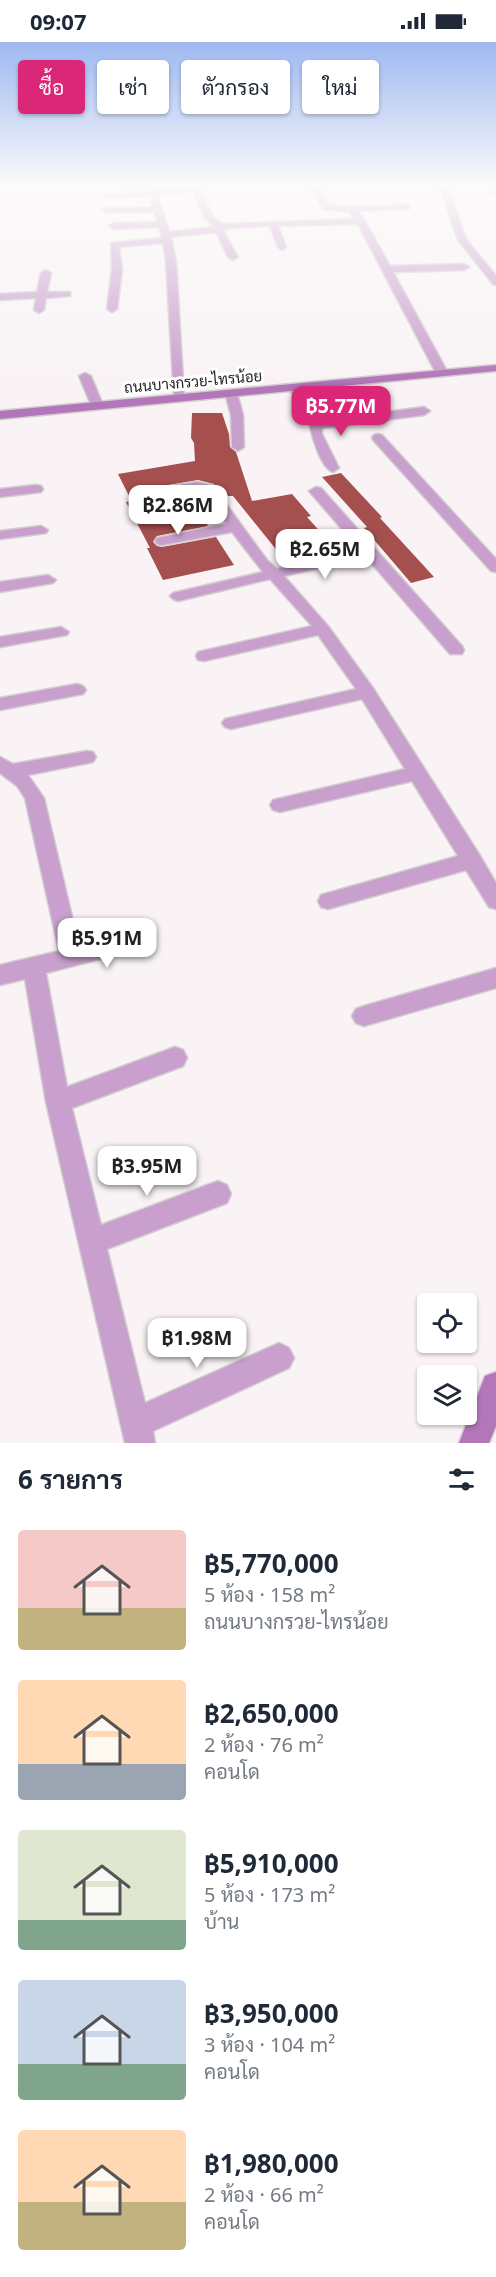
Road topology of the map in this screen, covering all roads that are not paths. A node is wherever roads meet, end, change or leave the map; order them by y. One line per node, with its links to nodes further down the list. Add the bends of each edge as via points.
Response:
1 (115, 250): 14 (street, via 117,269)
2 (169, 250): 21 (street)
3 (230, 250): 6 (street)
4 (377, 250): 8 (street)
5 (468, 250): 10 (street)
6 (233, 256)
7 (464, 267): 8 (street)
8 (387, 269): 17 (street)
9 (46, 273): 12 (street)
10 (496, 282)
11 (67, 294): 12 (street)
12 (42, 295): 13 (street); 15 (street)
13 (0, 297)
14 (112, 309)
15 (39, 310)
16 (496, 368): 17 (main road, ถนนบางกรวย-ไทรน้อย)
17 (442, 373): 19 (main road, ถนนบางกรวย-ไทรน้อย)
18 (85, 376): 22 (street)
19 (294, 387): 20 (main road, ถนนบางกรวย-ไทรน้อย); 25 (street)
20 (231, 393): 21 (main road, ถนนบางกรวย-ไทรน้อย); 27 (street, via 237,415)
21 (178, 397): 22 (main road, ถนนบางกรวย-ไทรน้อย)
22 (97, 405): 24 (main road, ถนนบางกรวย-ไทรน้อย)
23 (424, 411): 25 (street)
24 (0, 415)
25 (316, 425): 28 (street, via 316,434)
26 (378, 438): 38 (street)
27 (238, 447)
28 (333, 468)
29 (36, 489): 31 (street)
30 (316, 491): 37 (street)
31 (0, 493)
32 (138, 496): 33 (street, via 202,486)
33 (234, 527): 36 (street); 39 (street)
34 (41, 530): 35 (street)
35 (0, 535)
36 (162, 542)
37 (369, 552): 39 (street); 46 (street)
38 (496, 568)
39 (274, 575): 42 (street); 43 (street)
40 (48, 580): 41 (street)
41 (0, 587)
42 (178, 596)
43 (322, 629): 47 (street); 49 (street)
44 (62, 632): 45 (street)
45 (0, 642)
46 (456, 650)
47 (204, 656)
48 (77, 690): 50 (street)
49 (367, 692): 51 (street); 54 (street)
50 (0, 704)
51 (231, 723)
52 (87, 757): 53 (street)
53 (6, 767): 60 (street, via 24,781 34,798)
54 (417, 773): 55 (street); 56 (street)
55 (280, 805)
56 (471, 860): 57 (street); 58 (street)
57 (328, 901)
58 (496, 901)
59 (135, 941): 60 (street)
60 (71, 957): 61 (street)
61 (33, 967): 62 (street); 66 (street)
62 (0, 975)
63 (496, 978): 64 (street)
64 (364, 1016)
65 (175, 1058): 66 (street)
66 (57, 1102): 68 (street)
67 (218, 1194): 68 (street)
68 (91, 1242): 71 (street)
69 (279, 1358): 71 (street)
70 (496, 1387): 72 (main road)
71 (138, 1433)
72 (474, 1443)

